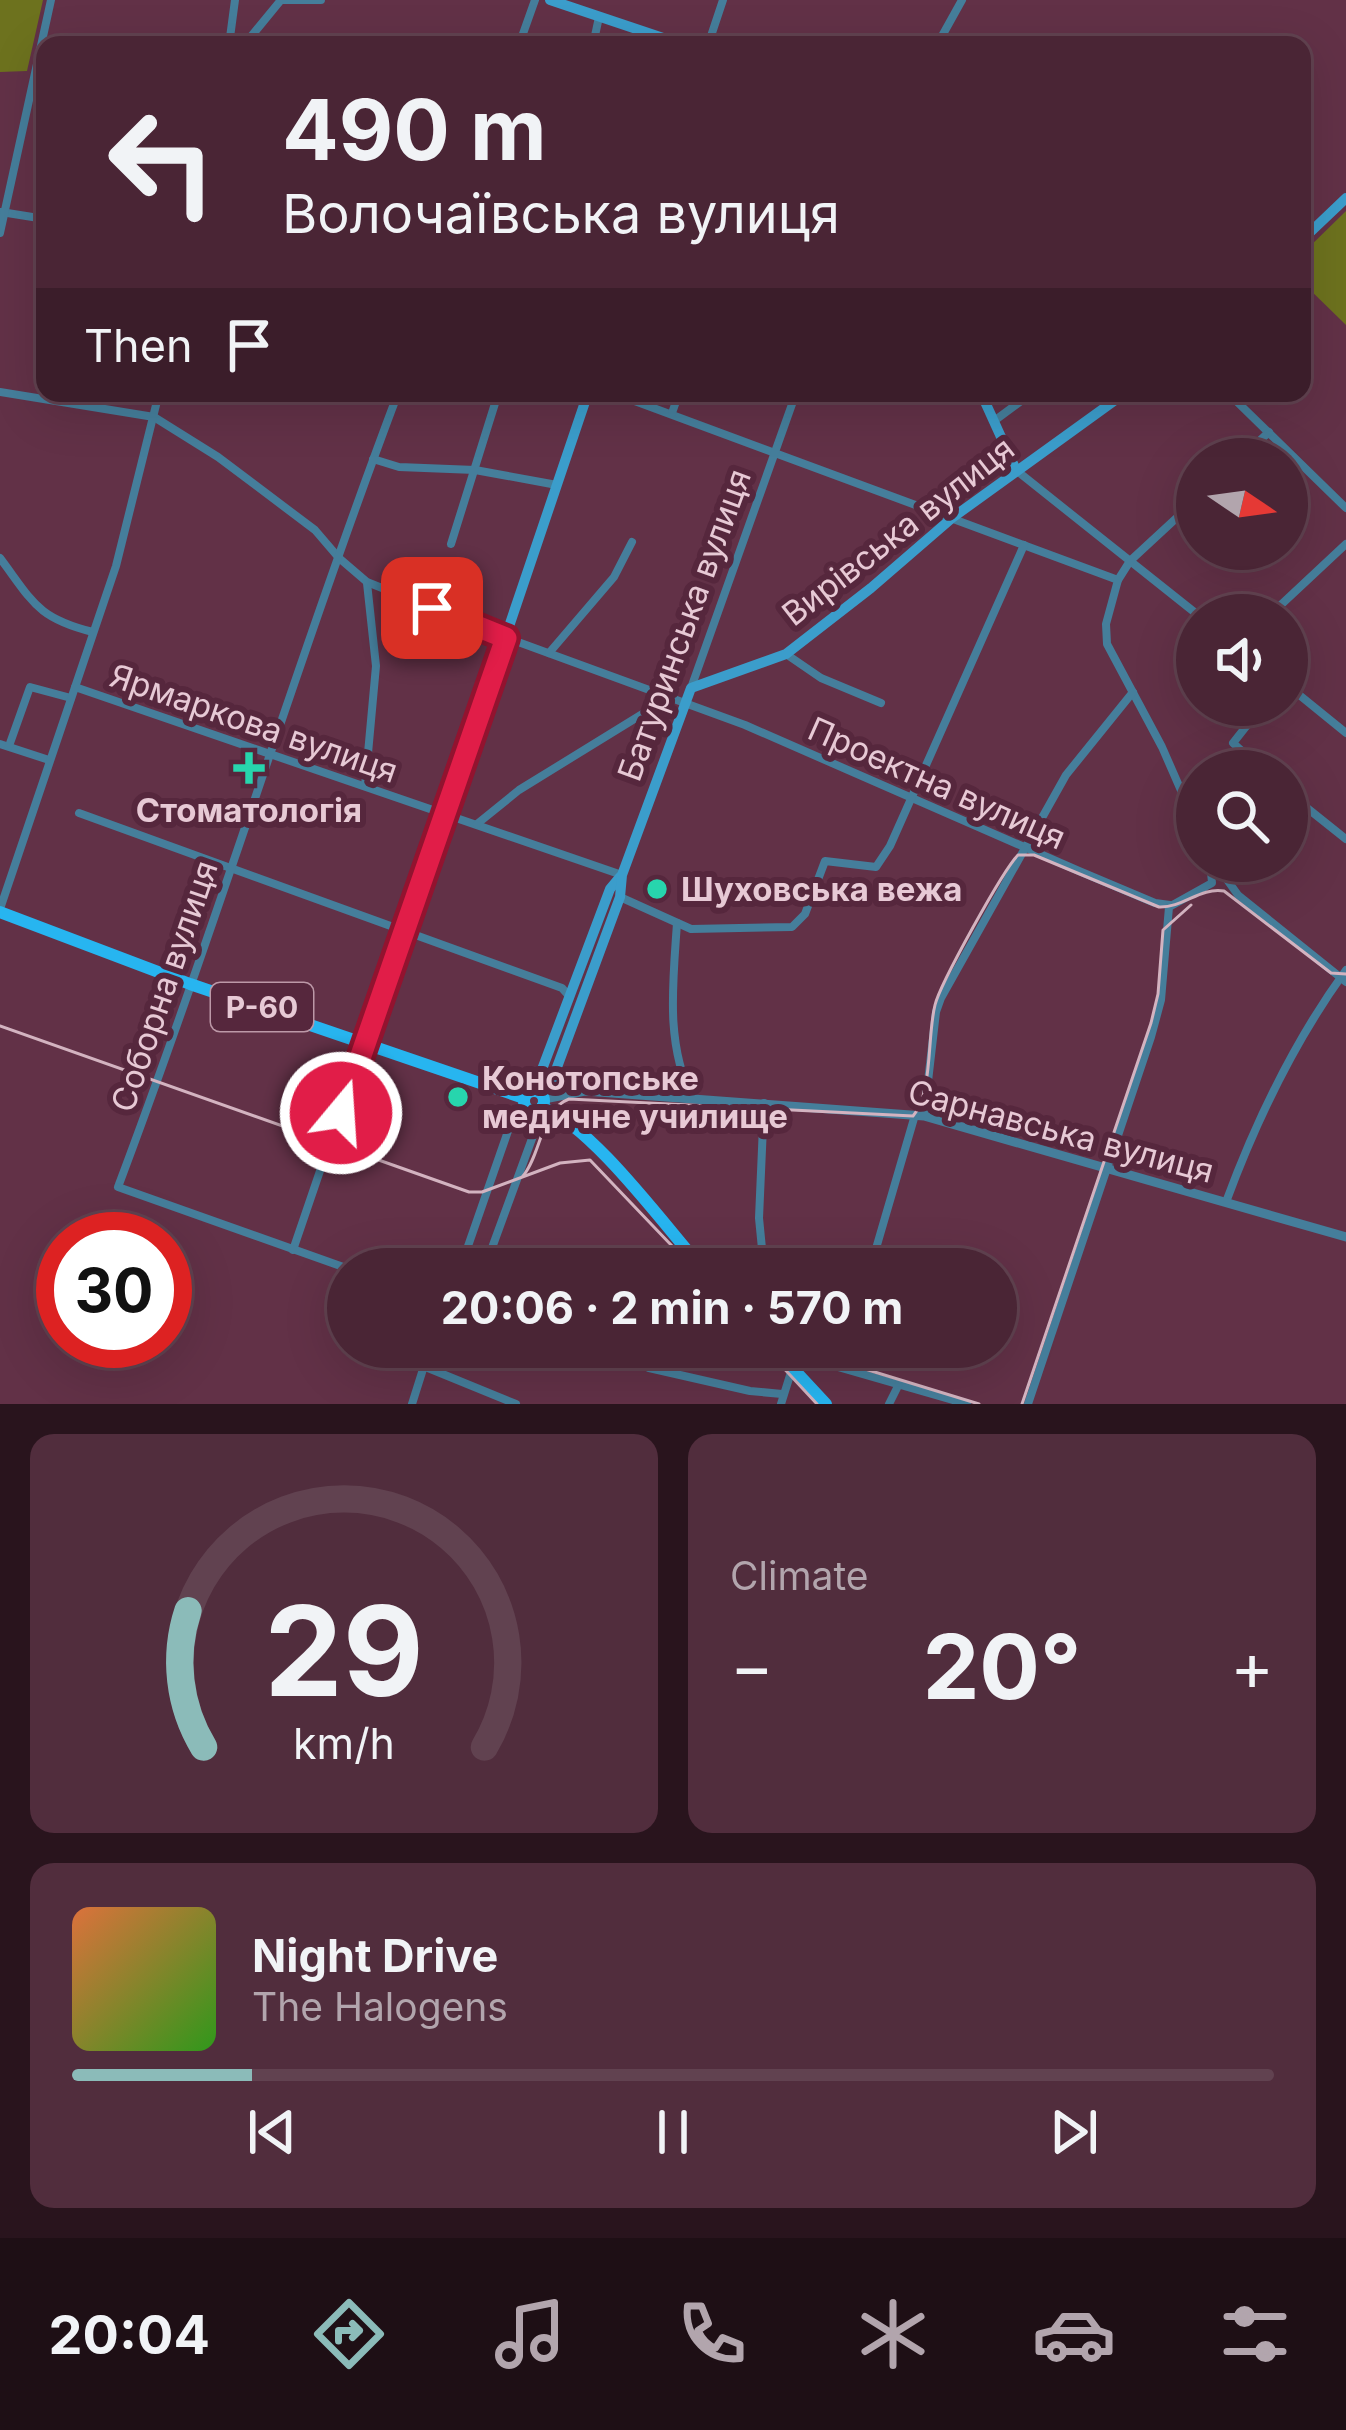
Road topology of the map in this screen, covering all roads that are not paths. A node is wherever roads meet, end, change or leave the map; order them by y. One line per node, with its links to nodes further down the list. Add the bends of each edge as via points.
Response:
1 (51, 0): 9 (street)
2 (236, 0): 10 (street)
3 (321, 0): 11 (street, via 281,0)
4 (535, 0): 12 (street)
5 (550, 0): 8 (main road)
6 (723, 0): 15 (street)
7 (962, 0): 16 (street)
8 (599, 16): 13 (street); 14 (main road)
9 (43, 36)
10 (230, 36)
11 (251, 36)
12 (522, 36)
13 (594, 36)
14 (658, 36)
15 (711, 36)
16 (942, 36)
17 (36, 65): 19 (street)
18 (1346, 198): 21 (main road)
19 (2, 212): 20 (street); 22 (street)
20 (36, 218)
21 (1311, 231)
22 (0, 233)
23 (0, 392): 24 (street)
24 (36, 398)
25 (62, 402): 38 (street)
26 (157, 402): 38 (street)
27 (395, 402): 43 (street, Соборна вулиця)
28 (495, 402): 44 (street)
29 (585, 402): 46 (main road)
30 (640, 402): 37 (street)
31 (676, 402): 37 (street)
32 (793, 402): 42 (street, Батуринська вулиця)
33 (984, 402): 39 (main road)
34 (1020, 402): 39 (street)
35 (1112, 402): 45 (main road, Вирівська вулиця)
36 (1237, 402): 40 (street)
37 (672, 413): 42 (street)
38 (154, 417): 55 (street, Проектна вулиця, via 315,530); 61 (street)
39 (994, 421): 45 (main road)
40 (1269, 432): 41 (street); 47 (street)
41 (1263, 438)
42 (775, 453): 48 (street); 66 (street, Батуринська вулиця)
43 (373, 459): 44 (street); 55 (street, Соборна вулиця)
44 (475, 470): 46 (street); 51 (street)
45 (1016, 470): 48 (main road, Вирівська вулиця); 56 (street)
46 (557, 485): 62 (main road)
47 (1346, 508)
48 (952, 518): 53 (street); 64 (main road, Вирівська вулиця)
49 (1176, 518): 56 (street)
50 (632, 542): 63 (street, via 614,577)
51 (451, 544)
52 (1346, 544): 59 (street)
53 (1024, 545): 57 (street); 81 (street)
54 (0, 558): 61 (street, via 41,613)
55 (339, 558): 58 (street, Проектна вулиця); 77 (street, Соборна вулиця)
56 (1130, 561): 57 (street); 60 (street)
57 (1118, 580): 67 (street, via 1107,644)
58 (367, 582): 62 (street, Проектна вулиця); 80 (street, via 376,666)
59 (1292, 594)
60 (1176, 598)
61 (93, 633): 65 (street)
62 (506, 638): 63 (street, Проектна вулиця); 84 (main road)
63 (549, 653): 68 (street, Проектна вулиця)
64 (786, 654): 66 (main road, Вирівська вулиця); 71 (street)
65 (75, 687): 69 (street); 77 (street, Ярмаркова вулиця)
66 (691, 688): 70 (main road, Батуринська вулиця)
67 (1132, 692): 79 (street); 87 (street, via 1066,775)
68 (670, 697): 70 (street, Проектна вулиця); 85 (street)
69 (71, 698): 75 (street, via 30,687); 78 (street)
70 (685, 703): 81 (street, Проектна вулиця); 89 (main road, Батуринська вулиця)
71 (881, 703)
72 (1308, 703): 74 (street)
73 (1246, 726): 76 (street, via 1233,742)
74 (1346, 733)
75 (5, 745): 78 (street)
76 (1242, 750)
77 (272, 754): 80 (street, Ярмаркова вулиця); 88 (street, Соборна вулиця)
78 (49, 760): 94 (street)
79 (1176, 779)
80 (365, 786): 84 (street, Ярмаркова вулиця)
81 (910, 798): 87 (street, Проектна вулиця); 95 (street, via 876,867 825,861 806,914 792,927)
82 (1308, 809): 86 (street)
83 (79, 813): 88 (street)
84 (446, 814): 85 (street, Ярмаркова вулиця); 96 (main road)
85 (476, 825): 89 (street, Ярмаркова вулиця)
86 (1346, 839)
87 (1023, 848): 93 (street, Проектна вулиця); 104 (street, via 938,1005)
88 (231, 866): 96 (street); 98 (street, Соборна вулиця)
89 (622, 875): 92 (main road); 99 (main road)
90 (1212, 883): 91 (street); 93 (street)
91 (1228, 883): 97 (street)
92 (620, 897): 95 (street); 102 (main road, via 553,1078)
93 (1170, 905): 105 (street, via 1161,1000)
94 (0, 910): 98 (main road, Р-60)
95 (677, 923): 101 (street, via 677,1067)
96 (406, 929): 99 (street); 100 (main road)
97 (1344, 976): 106 (street, via 1251,1134)
98 (190, 984): 100 (main road, Р-60); 113 (street, Соборна вулиця, via 118,1186)
99 (570, 997): 102 (main road)
100 (364, 1041): 102 (main road, Р-60); 113 (street)
101 (693, 1099): 102 (street, Сарнавська вулиця, via 585,1091); 103 (street, Сарнавська вулиця)
102 (534, 1101): 108 (street, via 514,1111); 109 (street, via 537,1125); 110 (main road, Р-60, via 590,1143)
103 (764, 1103): 104 (street, Сарнавська вулиця); 111 (street)
104 (920, 1115): 105 (street, Сарнавська вулиця); 112 (street)
105 (1106, 1171): 106 (street, Сарнавська вулиця); 128 (street)
106 (1226, 1202): 107 (street, Сарнавська вулиця)
107 (1346, 1238)
108 (467, 1248)
109 (492, 1248)
110 (684, 1248)
111 (762, 1248)
112 (877, 1248)
113 (293, 1250): 114 (street)
114 (327, 1262)
115 (422, 1368): 123 (street)
116 (428, 1368): 124 (street)
117 (649, 1368): 122 (street)
118 (783, 1368): 122 (street)
119 (792, 1368): 125 (main road)
120 (842, 1368): 121 (street)
121 (898, 1384): 126 (street); 127 (street)
122 (781, 1399)
123 (412, 1404)
124 (516, 1404)
125 (826, 1404)
126 (889, 1404)
127 (968, 1404)
128 (1028, 1404)

